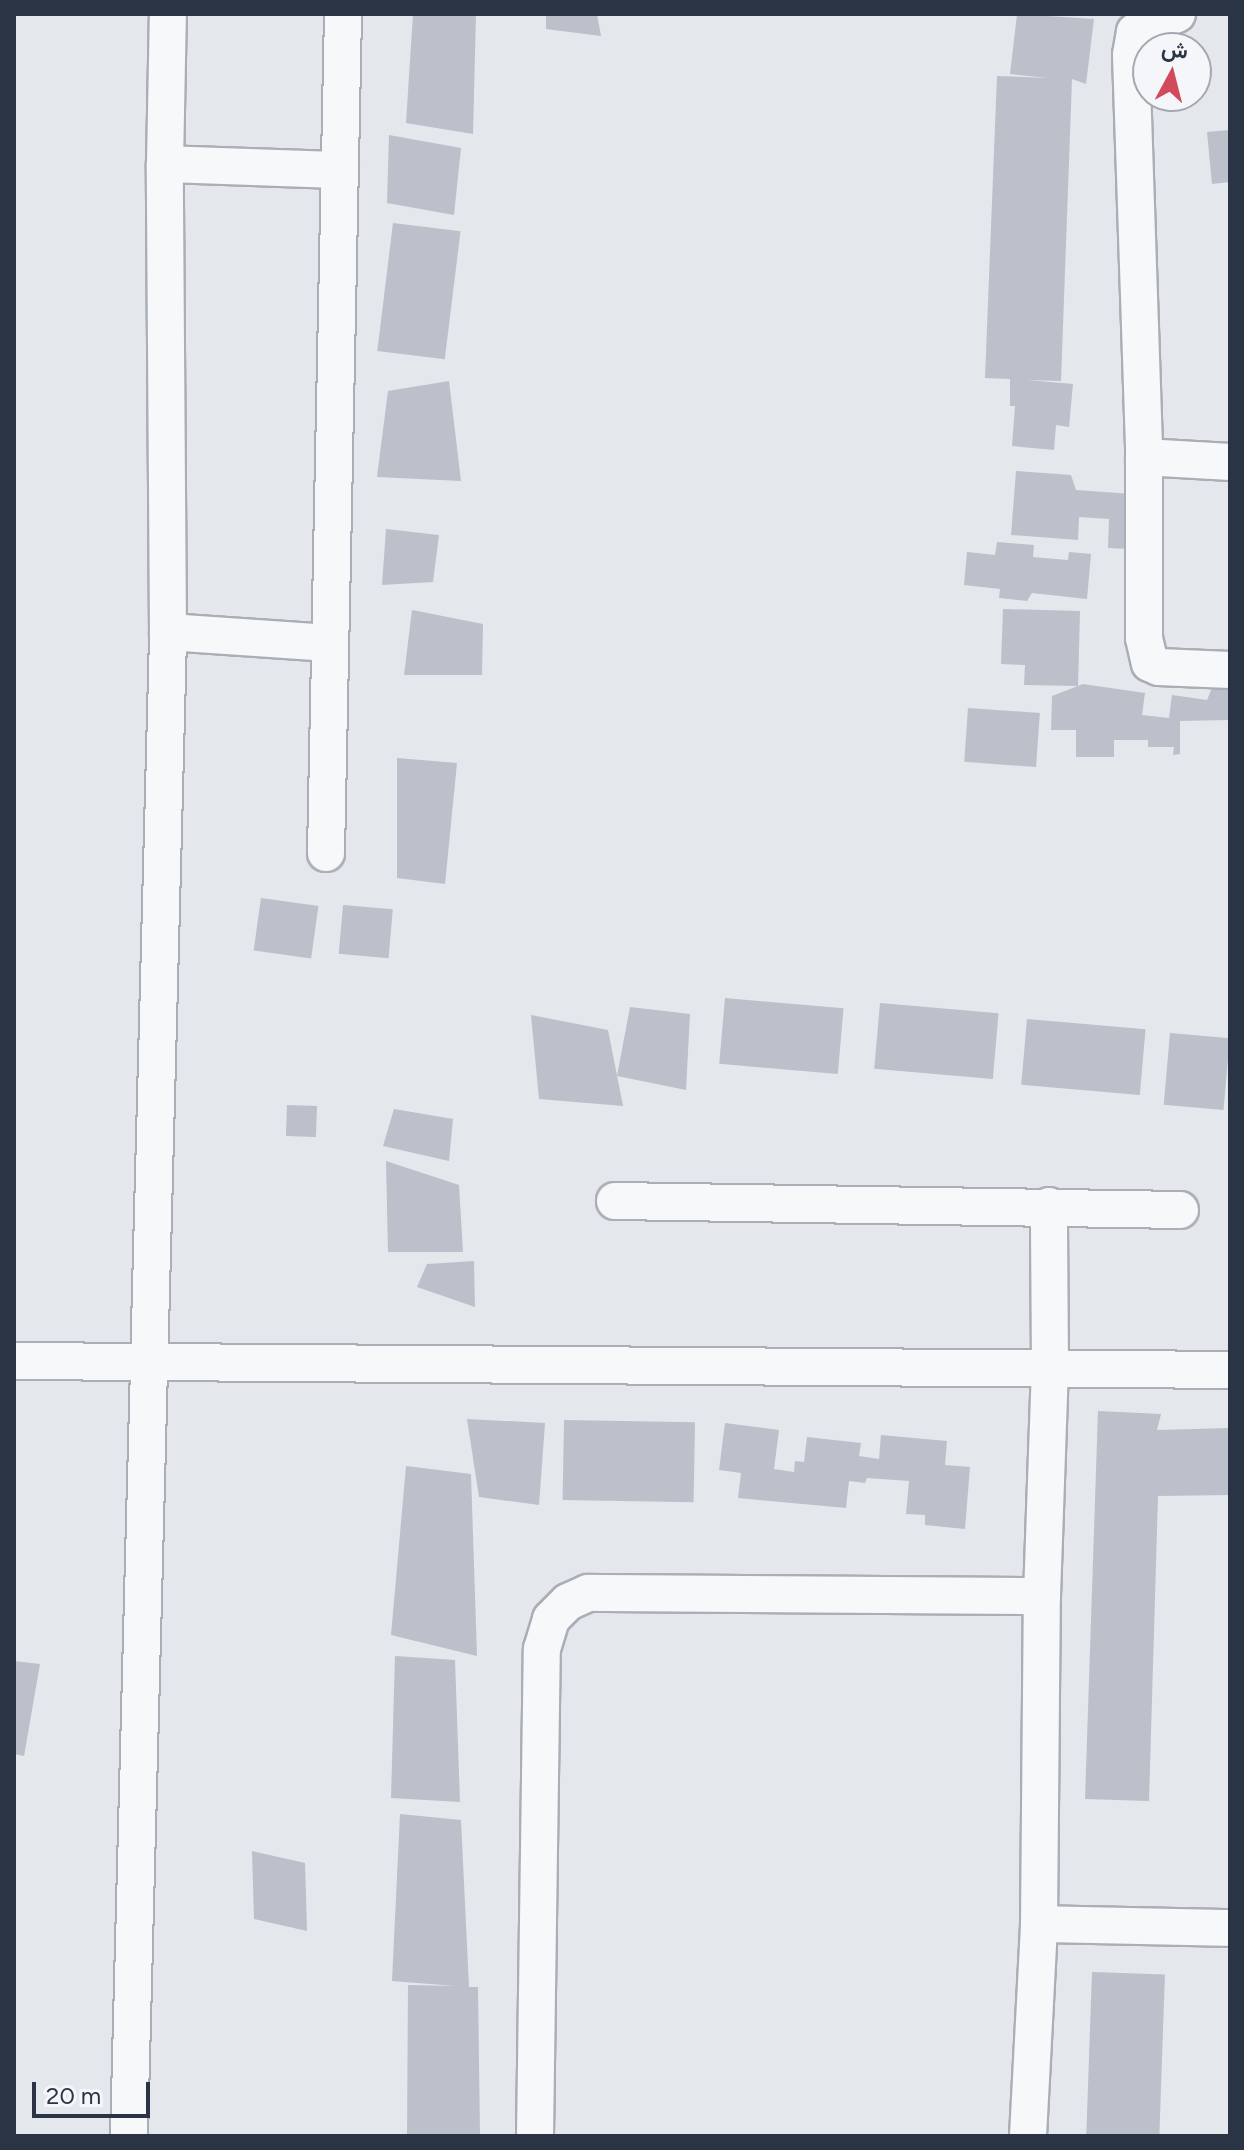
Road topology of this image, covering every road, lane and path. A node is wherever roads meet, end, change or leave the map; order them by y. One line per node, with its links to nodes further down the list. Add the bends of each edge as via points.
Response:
1 (168, 14): 4 (street)
2 (343, 14): 5 (street)
3 (1177, 14): 6 (street, via 1135,32 1131,55)
4 (165, 164): 5 (street); 8 (street)
5 (340, 170): 9 (street)
6 (1144, 457): 7 (street); 10 (street, via 1144,638 1150,663 1171,669)
7 (1230, 462)
8 (168, 632): 9 (street); 16 (street)
9 (330, 643): 11 (street)
10 (1230, 670)
11 (326, 853)
12 (615, 1201): 13 (street)
13 (1049, 1206): 14 (street); 17 (street)
14 (1180, 1210)
15 (14, 1361): 16 (street)
16 (149, 1362): 17 (street); 22 (street)
17 (1050, 1367): 18 (street); 19 (street)
18 (1230, 1370)
19 (1042, 1596): 20 (street); 23 (street, via 588,1593 568,1602 551,1619 542,1649)
20 (1039, 1924): 21 (street); 24 (street)
21 (1230, 1928)
22 (129, 2136)
23 (535, 2136)
24 (1028, 2136)

